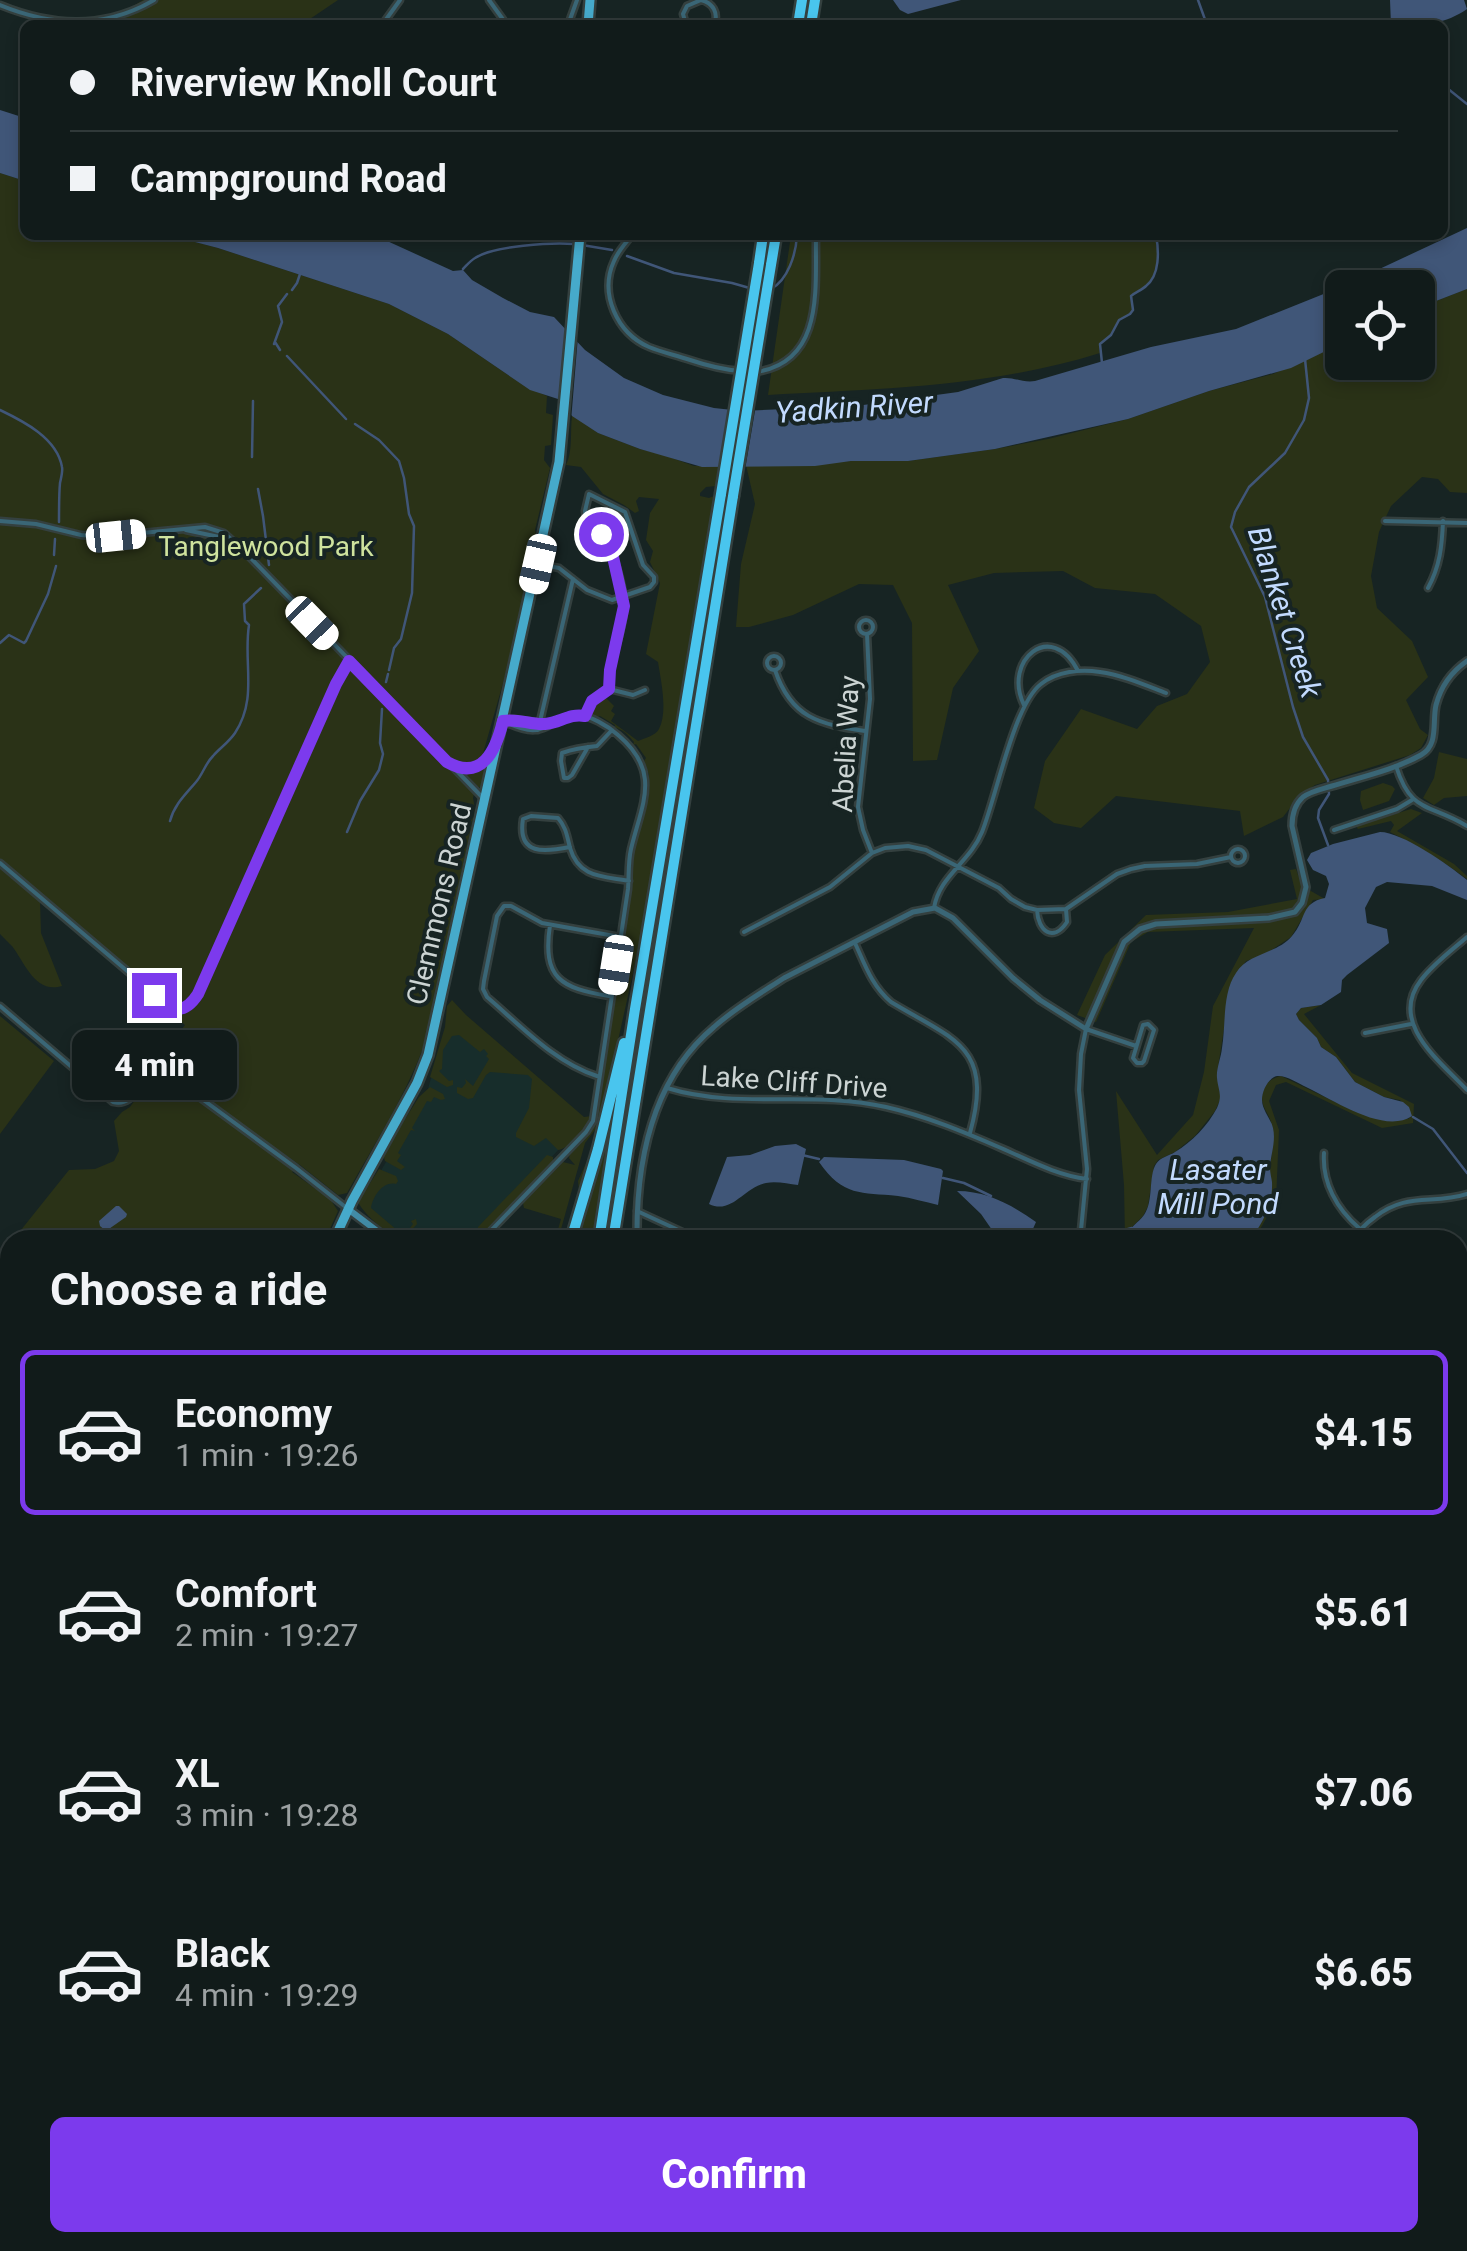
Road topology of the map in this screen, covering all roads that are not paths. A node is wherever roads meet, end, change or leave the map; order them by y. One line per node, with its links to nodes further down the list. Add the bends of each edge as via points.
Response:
1 (154, 0): 6 (street)
2 (697, 0): 3 (street); 7 (street, via 684,12)
3 (705, 0)
4 (0, 5): 5 (street)
5 (66, 20)
6 (102, 20)
7 (685, 20)
8 (580, 240): 19 (main road, Clemmons Road, via 562,442)
9 (628, 240): 12 (street, via 610,276 612,305 628,332 678,356 754,372 782,364 809,332)
10 (764, 240): 13 (highway)
11 (774, 240): 13 (highway)
12 (816, 240)
13 (765, 264): 14 (highway, bridge)
14 (727, 495): 61 (highway); 73 (highway)
15 (0, 521): 24 (street, via 92,537 214,528)
16 (1443, 521): 17 (street); 18 (street); 21 (street, via 1442,552)
17 (1385, 522)
18 (1467, 523)
19 (538, 564): 20 (street); 33 (main road, Clemmons Road)
20 (573, 579): 22 (street, via 604,598); 34 (street)
21 (1428, 588)
22 (624, 598): 22 (street, via 650,587 654,577 625,512 589,494 585,518 610,549); 28 (street)
23 (867, 634): 36 (street, Abelia Way)
24 (349, 661): 39 (street); 48 (street, via 186,1008 160,1000)
25 (1467, 661): 40 (street, via 1440,692 1429,750)
26 (774, 670): 36 (street, via 786,696 810,718)
27 (1078, 671): 30 (street, via 1103,672); 31 (street, via 1040,684); 31 (street, via 1061,649 1029,653 1018,676)
28 (609, 689): 29 (street); 32 (street)
29 (645, 690)
30 (1166, 693)
31 (1024, 706): 49 (street, via 984,827)
32 (585, 716): 34 (street); 35 (street)
33 (503, 721): 34 (street); 37 (main road, Clemmons Road)
34 (538, 727)
35 (612, 730): 38 (street, via 600,745); 50 (street, via 641,762 646,780)
36 (865, 731): 46 (street, Abelia Way, via 858,808)
37 (497, 743): 39 (street, via 474,768); 41 (main road, Clemmons Road)
38 (588, 747): 38 (street, via 561,755 564,778 572,775)
39 (447, 762): 41 (street)
40 (1396, 766): 42 (street); 63 (street, via 1319,790 1296,806 1292,826 1306,888 1298,909 1269,918 1140,929 1124,942)
41 (486, 800): 74 (main road, Clemmons Road, via 425,1065)
42 (1412, 800): 43 (street); 44 (street)
43 (1467, 826)
44 (1334, 830)
45 (570, 847): 45 (street, via 558,818 523,820 533,850); 50 (street, via 582,869)
46 (872, 853): 49 (street, via 908,846); 55 (street, via 830,887)
47 (1231, 857): 53 (street, via 1132,869)
48 (0, 863)
49 (957, 868): 51 (street); 52 (street)
50 (629, 881): 56 (street)
51 (934, 908): 58 (street, via 912,912); 63 (street, via 954,918 1040,1000)
52 (1037, 910): 53 (street); 53 (street, via 1040,927 1054,933 1067,922)
53 (1066, 910)
54 (550, 926): 56 (street); 59 (street, via 548,958 558,977 572,988); 66 (street, via 502,907 483,989 563,1060)
55 (744, 932)
56 (620, 937): 59 (street)
57 (1467, 937): 62 (street, via 1418,985)
58 (855, 943): 67 (street, via 784,978 714,1026); 69 (street, via 883,995 950,1035 970,1060 979,1089)
59 (611, 996): 66 (street)
60 (0, 1006): 74 (street, via 114,1102 128,1102 153,1073 168,1074)
61 (635, 1009): 80 (highway); 81 (highway)
62 (1412, 1024): 64 (street); 68 (street)
63 (1086, 1029): 65 (street); 71 (street, via 1079,1090)
64 (1365, 1033)
65 (1136, 1046): 65 (street, via 1134,1061 1142,1064 1151,1025 1143,1025)
66 (599, 1076): 79 (street, via 591,1125)
67 (666, 1088): 69 (street, Lake Cliff Drive, via 712,1099 856,1101); 75 (street, via 651,1125)
68 (1467, 1090)
69 (970, 1134): 71 (street, Lake Cliff Drive)
70 (1324, 1153): 76 (street, via 1331,1192)
71 (1086, 1180): 86 (street)
72 (1467, 1194): 76 (street, via 1396,1204)
73 (620, 1204): 82 (highway); 83 (highway)
74 (348, 1209): 77 (main road, Clemmons Road); 78 (main road)
75 (637, 1210): 84 (street); 85 (street)
76 (1360, 1228)
77 (339, 1230)
78 (376, 1230)
79 (491, 1230)
80 (574, 1230)
81 (601, 1230)
82 (615, 1230)
83 (621, 1230)
84 (638, 1230)
85 (679, 1230)
86 (1081, 1230)

